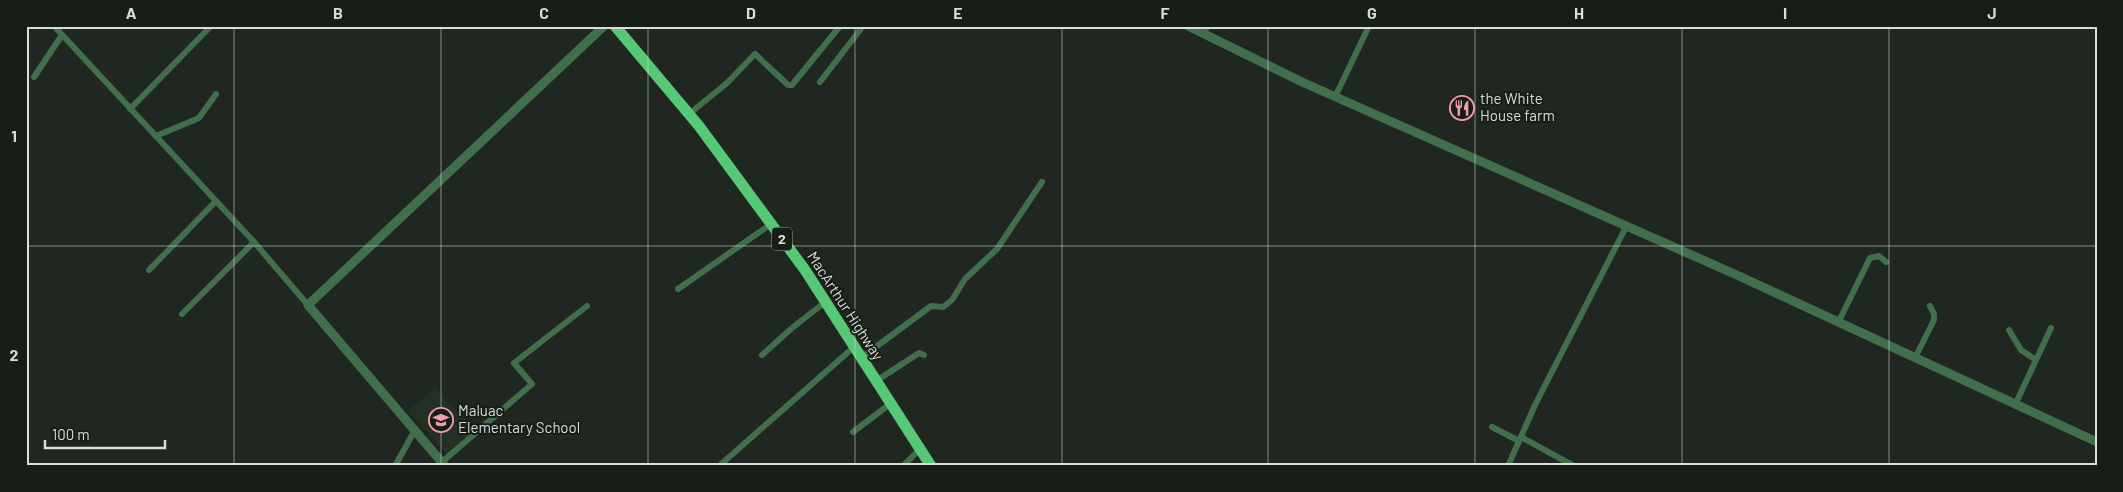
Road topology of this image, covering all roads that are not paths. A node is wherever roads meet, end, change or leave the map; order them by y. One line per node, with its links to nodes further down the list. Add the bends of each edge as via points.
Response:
1 (54, 26): 11 (street)
2 (211, 26): 16 (street)
3 (604, 26): 28 (street)
4 (615, 26): 17 (highway, MacArthur Highway / 2)
5 (840, 26): 17 (street, via 792,85 788,85 755,54 727,83)
6 (863, 26): 13 (street)
7 (1188, 26): 10 (street)
8 (1209, 26): 10 (street)
9 (1369, 26): 15 (street)
10 (1201, 32): 15 (street, via 1302,82)
11 (62, 35): 12 (street); 16 (street)
12 (34, 77)
13 (820, 82)
14 (216, 94): 18 (street, via 199,118)
15 (1336, 95): 22 (street)
16 (130, 109): 18 (street)
17 (689, 114): 21 (highway, MacArthur Highway / 2)
18 (156, 136): 20 (street)
19 (1042, 182): 38 (street, via 997,249 965,280 948,305 931,306)
20 (216, 201): 23 (street); 25 (street)
21 (771, 224): 26 (street); 27 (highway, MacArthur Highway / 2, via 805,270)
22 (1626, 225): 32 (street); 47 (street)
23 (254, 242): 28 (street); 31 (street)
24 (1886, 262): 32 (street, via 1879,256 1870,258)
25 (149, 270)
26 (678, 289)
27 (824, 303): 35 (highway, MacArthur Highway / 2); 36 (street)
28 (308, 305): 45 (street)
29 (587, 306): 50 (street, via 514,363 532,384)
30 (1930, 306): 39 (street, via 1934,320)
31 (182, 314)
32 (1838, 323): 39 (street)
33 (2051, 328): 40 (street)
34 (2009, 330): 40 (street, via 2021,350)
35 (854, 347): 38 (highway, MacArthur Highway / 2); 52 (street)
36 (762, 355)
37 (924, 355): 41 (street, via 918,352)
38 (861, 358): 41 (highway, MacArthur Highway / 2)
39 (1915, 358): 43 (street)
40 (2036, 360): 43 (street)
41 (876, 381): 42 (highway, MacArthur Highway / 2)
42 (890, 404): 46 (street); 49 (highway, MacArthur Highway / 2)
43 (2016, 405): 48 (street)
44 (1492, 428): 47 (street)
45 (415, 430): 50 (street); 51 (street)
46 (853, 432)
47 (1520, 439): 55 (street); 56 (street)
48 (2097, 442)
49 (920, 449): 53 (street); 54 (highway, MacArthur Highway / 2)
50 (444, 464)
51 (395, 466)
52 (719, 466)
53 (903, 466)
54 (931, 466)
55 (1508, 466)
56 (1574, 466)

